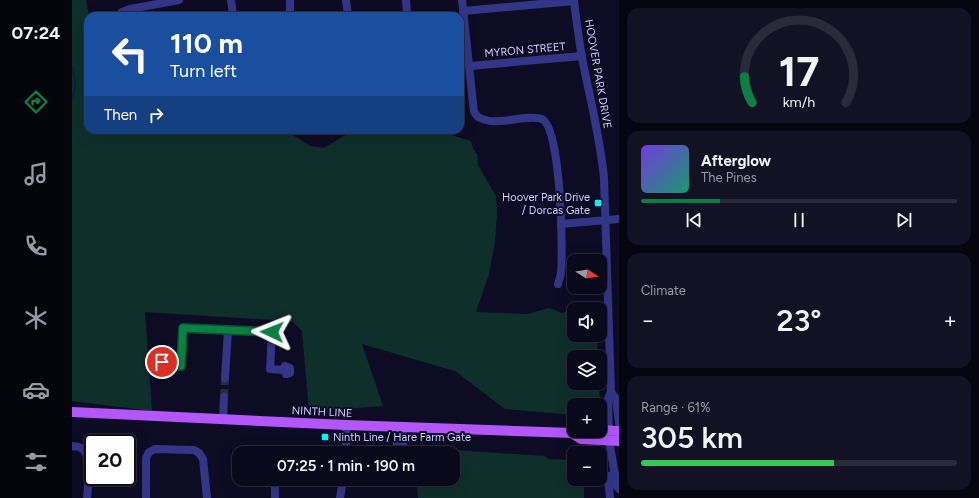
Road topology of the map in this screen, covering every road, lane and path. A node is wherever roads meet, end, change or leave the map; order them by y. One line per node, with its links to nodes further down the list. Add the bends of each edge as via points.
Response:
1 (179, 0): 9 (street)
2 (231, 0): 10 (street)
3 (290, 0): 11 (street)
4 (346, 0): 12 (street)
5 (406, 0): 13 (street)
6 (462, 0): 8 (street)
7 (574, 1): 8 (street); 15 (street, HOOVER PARK DRIVE)
8 (463, 10)
9 (122, 12)
10 (232, 12)
11 (290, 12)
12 (348, 12)
13 (407, 12)
14 (464, 18): 16 (street)
15 (582, 56): 16 (street, MYRON STREET); 17 (street, HOOVER PARK DRIVE, via 602,156)
16 (470, 66): 19 (street, via 474,112 478,118 497,122 534,118 542,119 547,124 553,141 559,178)
17 (606, 220): 18 (street); 19 (street); 25 (street, HOOVER PARK DRIVE)
18 (619, 220)
19 (561, 224): 20 (street, via 561,274)
20 (558, 284)
21 (228, 330): 22 (street, via 183,328 181,366); 23 (street, via 272,332 270,369); 24 (street)
22 (166, 367)
23 (285, 372)
24 (225, 378)
25 (611, 392): 29 (street, HOOVER PARK DRIVE, via 616,399); 33 (street, HOOVER PARK DRIVE, via 608,399)
26 (224, 397): 28 (street)
27 (72, 412): 28 (main road, NINTH LINE)
28 (223, 420): 30 (main road, NINTH LINE)
29 (619, 423)
30 (346, 425): 31 (main road, NINTH LINE); 35 (street)
31 (403, 427): 32 (main road, NINTH LINE); 36 (street)
32 (567, 432)
33 (611, 435): 37 (street, HOOVER PARK DRIVE)
34 (72, 446): 41 (street, via 79,447 87,455)
35 (346, 446)
36 (403, 446)
37 (615, 473): 40 (street, HOOVER PARK DRIVE); 46 (street, via 608,477)
38 (275, 486): 44 (street)
39 (342, 486): 45 (street)
40 (619, 488)
41 (88, 498)
42 (146, 498): 43 (street, via 146,458 149,452 155,449 194,450 199,453 202,458)
43 (207, 498)
44 (275, 498)
45 (340, 498)
46 (610, 498)

